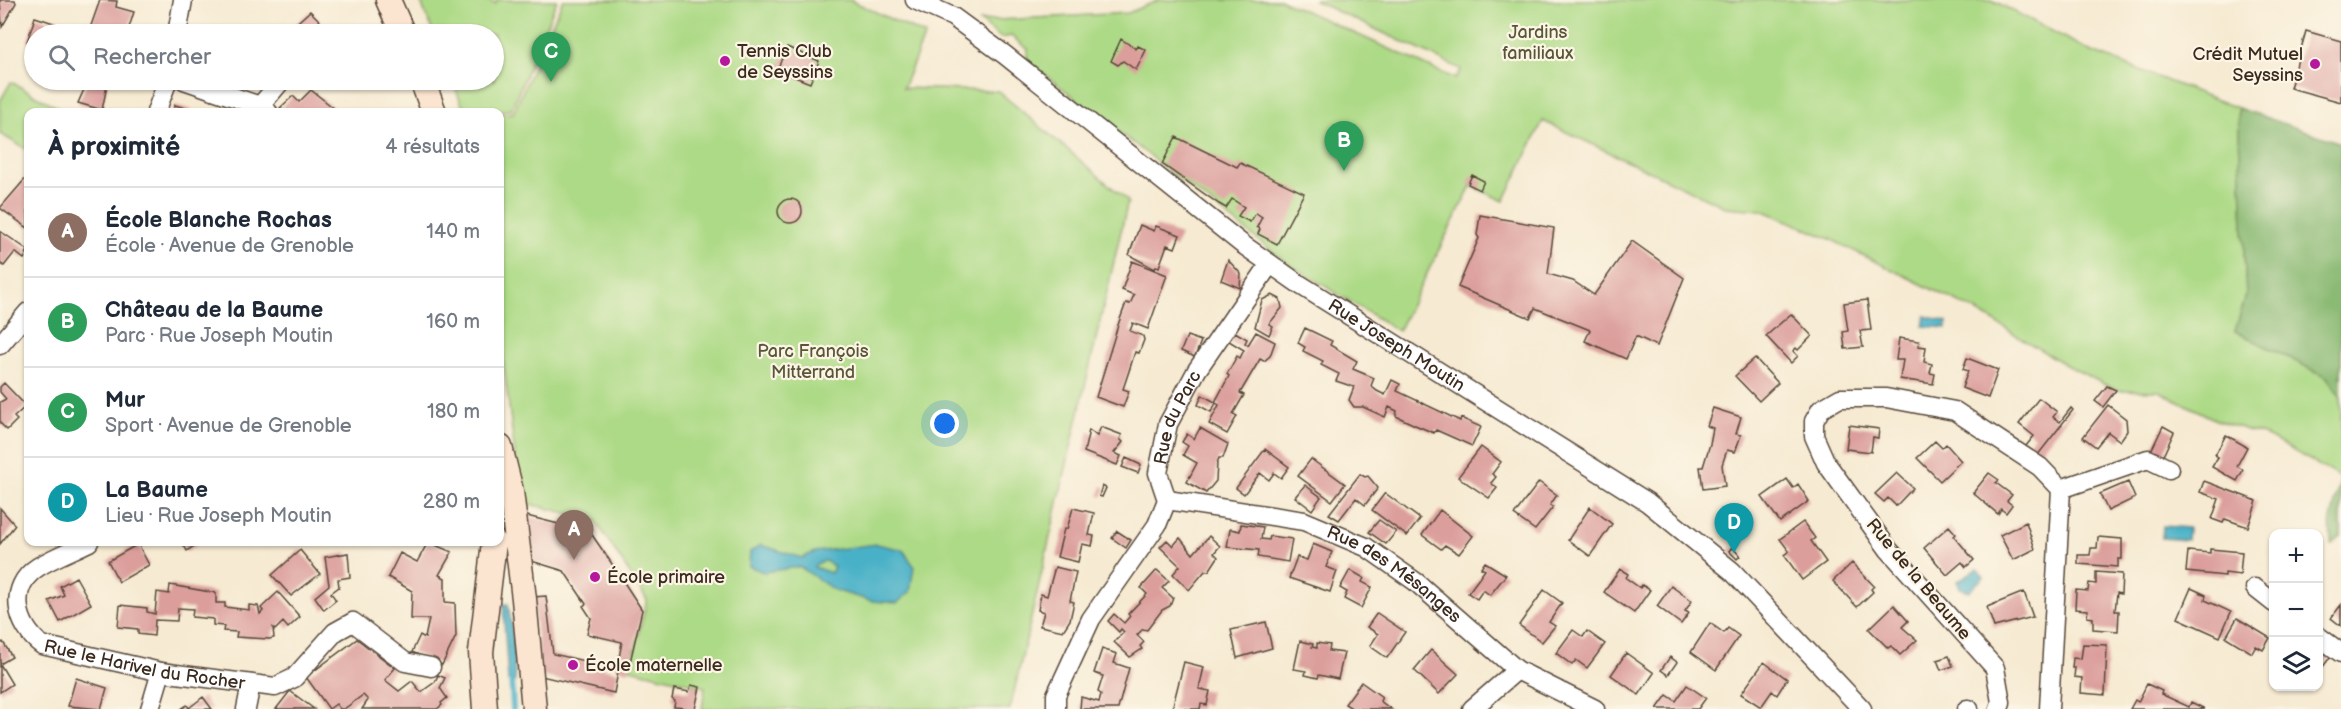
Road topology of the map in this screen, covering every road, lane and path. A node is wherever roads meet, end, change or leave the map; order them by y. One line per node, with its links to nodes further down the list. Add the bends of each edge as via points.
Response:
1 (183, 0): 4 (street)
2 (388, 0): 5 (street)
3 (915, 0): 14 (street, Rue Joseph Moutin, via 953,17 1005,55)
4 (179, 24)
5 (399, 24)
6 (164, 90): 10 (street)
7 (212, 90): 11 (street)
8 (276, 90): 12 (street)
9 (426, 90): 13 (street)
10 (158, 108)
11 (261, 108)
12 (265, 108)
13 (432, 108)
14 (1270, 264): 20 (street, Rue du Parc, via 1197,370 1168,424 1158,473); 38 (street, Rue Joseph Moutin, via 1647,502 1740,579)
15 (24, 317): 16 (street)
16 (0, 345)
17 (2169, 469): 19 (street, via 2148,459)
18 (504, 475): 34 (street, via 511,491)
19 (2061, 489): 39 (street, Rue de la Beaume, via 2040,467 1955,411 1886,399 1840,398 1821,409 1814,421 1814,436 1826,463 1889,550 1995,668); 40 (street)
20 (1167, 500): 28 (street, Rue des Mésanges, via 1304,521 1366,547 1416,582); 35 (street, via 1157,525 1090,619 1056,695)
21 (81, 546): 29 (street, Rue le Harivel du Rocher, via 37,568 23,585 18,604 28,635 42,645)
22 (494, 546): 33 (street, via 481,652)
23 (2255, 588): 24 (street)
24 (2269, 599)
25 (2320, 637): 26 (street)
26 (2341, 653)
27 (431, 668): 30 (street, Rue le Harivel du Rocher, via 405,662 353,622 335,632 294,678 275,687)
28 (1517, 670): 36 (street); 37 (street, Rue des Mésanges)
29 (161, 672): 30 (street, Rue le Harivel du Rocher); 31 (street)
30 (251, 684): 32 (street)
31 (150, 709)
32 (246, 709)
33 (485, 709)
34 (534, 709)
35 (1056, 709)
36 (1472, 709)
37 (1595, 709)
38 (1862, 709)
39 (1999, 709)
40 (2049, 709)

